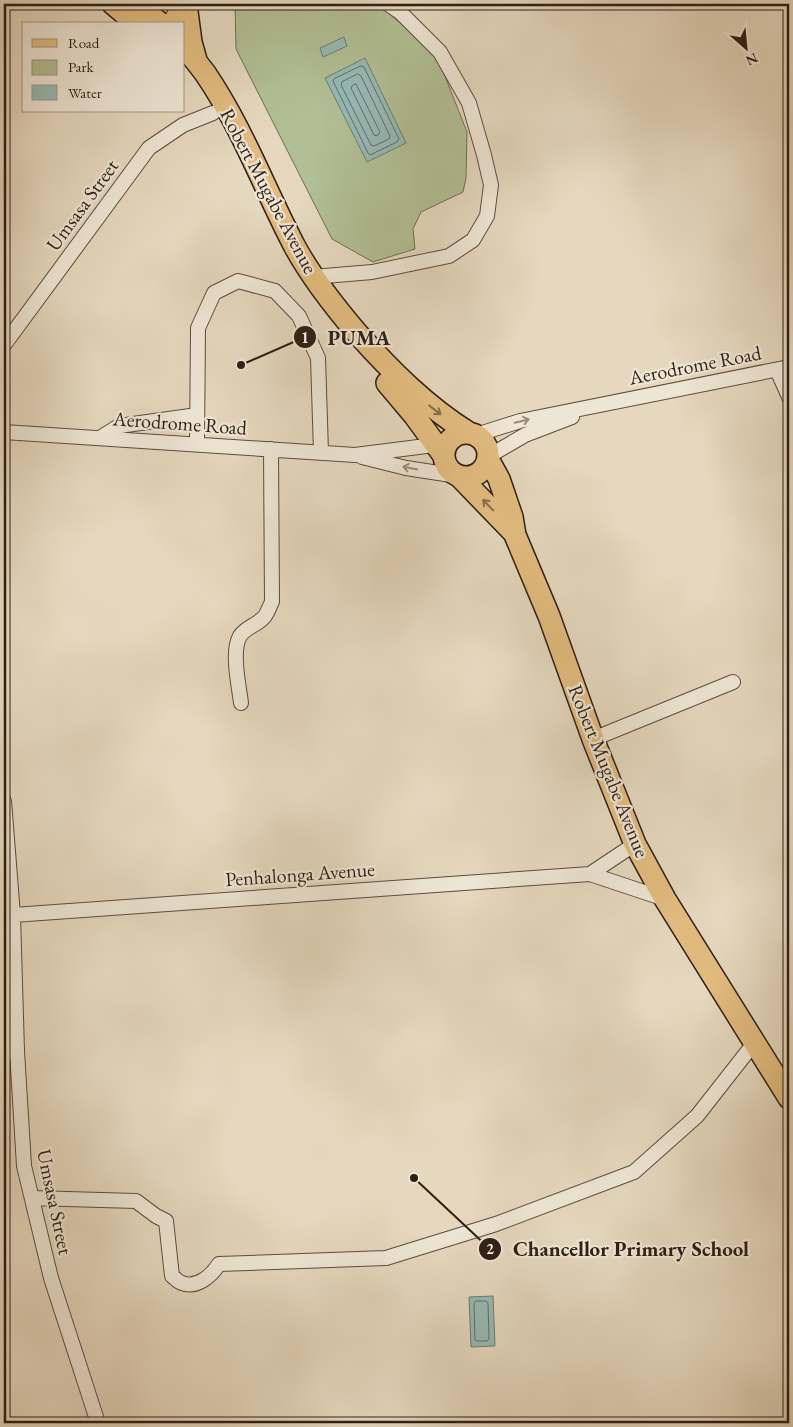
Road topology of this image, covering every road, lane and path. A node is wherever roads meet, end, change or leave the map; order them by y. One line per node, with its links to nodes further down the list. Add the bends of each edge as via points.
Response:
1 (113, 4): 6 (highway)
2 (137, 4): 7 (highway)
3 (182, 4): 8 (main road)
4 (186, 4): 10 (highway)
5 (388, 4): 12 (street, via 440,52 468,103 491,185 487,216 473,240 449,256 372,272)
6 (135, 22)
7 (159, 22)
8 (172, 22)
9 (185, 49): 10 (highway, Robert Mugabe Avenue)
10 (191, 67): 11 (highway, Robert Mugabe Avenue, via 194,82); 12 (highway, Robert Mugabe Avenue, via 225,107)
11 (213, 113): 13 (street, Umsasa Street, via 183,125 149,148); 22 (highway, Robert Mugabe Avenue, via 305,282 334,322)
12 (313, 277): 19 (highway, Robert Mugabe Avenue, one-way to 19, via 346,320 404,383 442,415)
13 (4, 345)
14 (783, 369): 15 (street); 16 (street, Aerodrome Road)
15 (789, 397)
16 (608, 402): 19 (street, Aerodrome Road, one-way to 16); 26 (street, Aerodrome Road, via 525,435)
17 (198, 415): 20 (street, via 118,426); 21 (street); 24 (street, via 198,328 214,293 238,281 275,292 299,316 318,358)
18 (4, 432): 20 (street, Aerodrome Road)
19 (472, 434): 22 (highway, via 457,435); 26 (highway, via 485,443)
20 (100, 438): 21 (street, Aerodrome Road)
21 (198, 444): 23 (street, Aerodrome Road)
22 (442, 448): 25 (street, Aerodrome Road); 27 (highway, via 449,470)
23 (271, 449): 24 (street, Aerodrome Road); 30 (street, via 272,602 264,618 240,636 236,666)
24 (321, 452): 25 (street, Aerodrome Road)
25 (354, 455): 27 (street, Aerodrome Road, one-way to 25)
26 (489, 457): 27 (highway, via 481,472 467,478); 28 (highway, Robert Mugabe Avenue, via 507,501)
27 (458, 476): 28 (highway, Robert Mugabe Avenue, one-way to 27)
28 (515, 535): 31 (highway, Robert Mugabe Avenue, via 549,616)
29 (733, 682): 31 (street)
30 (241, 703)
31 (593, 739): 33 (highway, Robert Mugabe Avenue)
32 (4, 801): 36 (street, Umsasa Street)
33 (635, 844): 34 (street, Penhalonga Avenue); 35 (highway, Robert Mugabe Avenue)
34 (590, 874): 35 (street, Penhalonga Avenue); 36 (street, Penhalonga Avenue)
35 (665, 900): 37 (highway, Robert Mugabe Avenue)
36 (13, 915): 38 (street, Umsasa Street)
37 (755, 1042): 39 (highway, Robert Mugabe Avenue); 40 (street, via 696,1116 634,1172 496,1224 386,1258 219,1264 213,1273 190,1285 172,1276 166,1221 136,1201)
38 (10, 1051): 40 (street, Umsasa Street, via 24,1166)
39 (789, 1098)
40 (32, 1198): 41 (street, Umsasa Street, via 51,1278)
41 (98, 1423)

